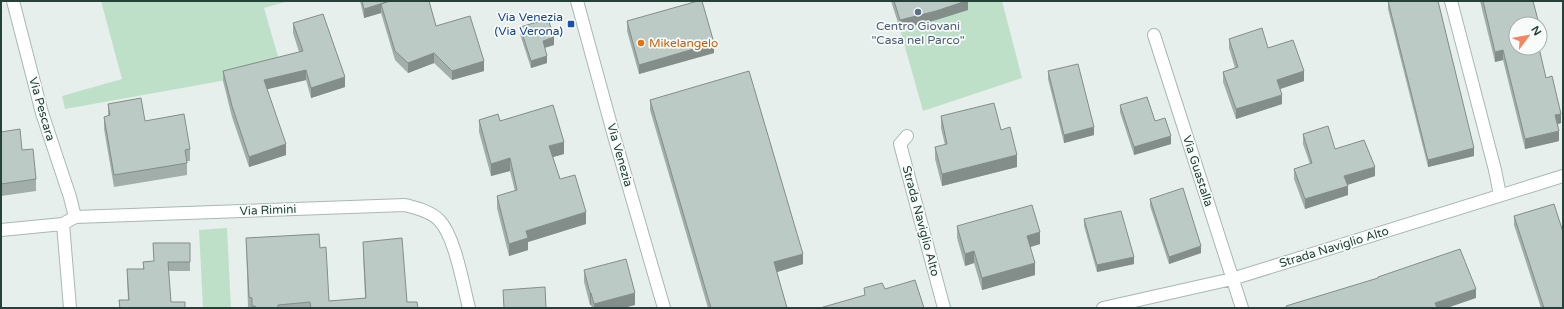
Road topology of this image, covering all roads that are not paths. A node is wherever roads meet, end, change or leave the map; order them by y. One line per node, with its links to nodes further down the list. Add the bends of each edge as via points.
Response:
1 (13, 1): 8 (street, Via Pescara, via 41,108)
2 (577, 1): 14 (street, Via Venezia)
3 (1451, 1): 7 (street)
4 (1154, 35): 11 (street, Via Guastalla)
5 (907, 136): 15 (street, Strada Naviglio Alto, via 900,144)
6 (1563, 176): 7 (street, Strada Naviglio Alto)
7 (1500, 195): 11 (street, Strada Naviglio Alto)
8 (75, 217): 9 (street, Via Rimini); 13 (street, Via Rimini, via 405,205 439,219 450,236)
9 (63, 224): 10 (street, Via Rimini); 12 (street)
10 (1, 230)
11 (1232, 279): 16 (street, Strada Naviglio Alto); 17 (street, Via Guastalla)
12 (70, 308)
13 (469, 308)
14 (664, 308)
15 (944, 308)
16 (1103, 308)
17 (1242, 308)

